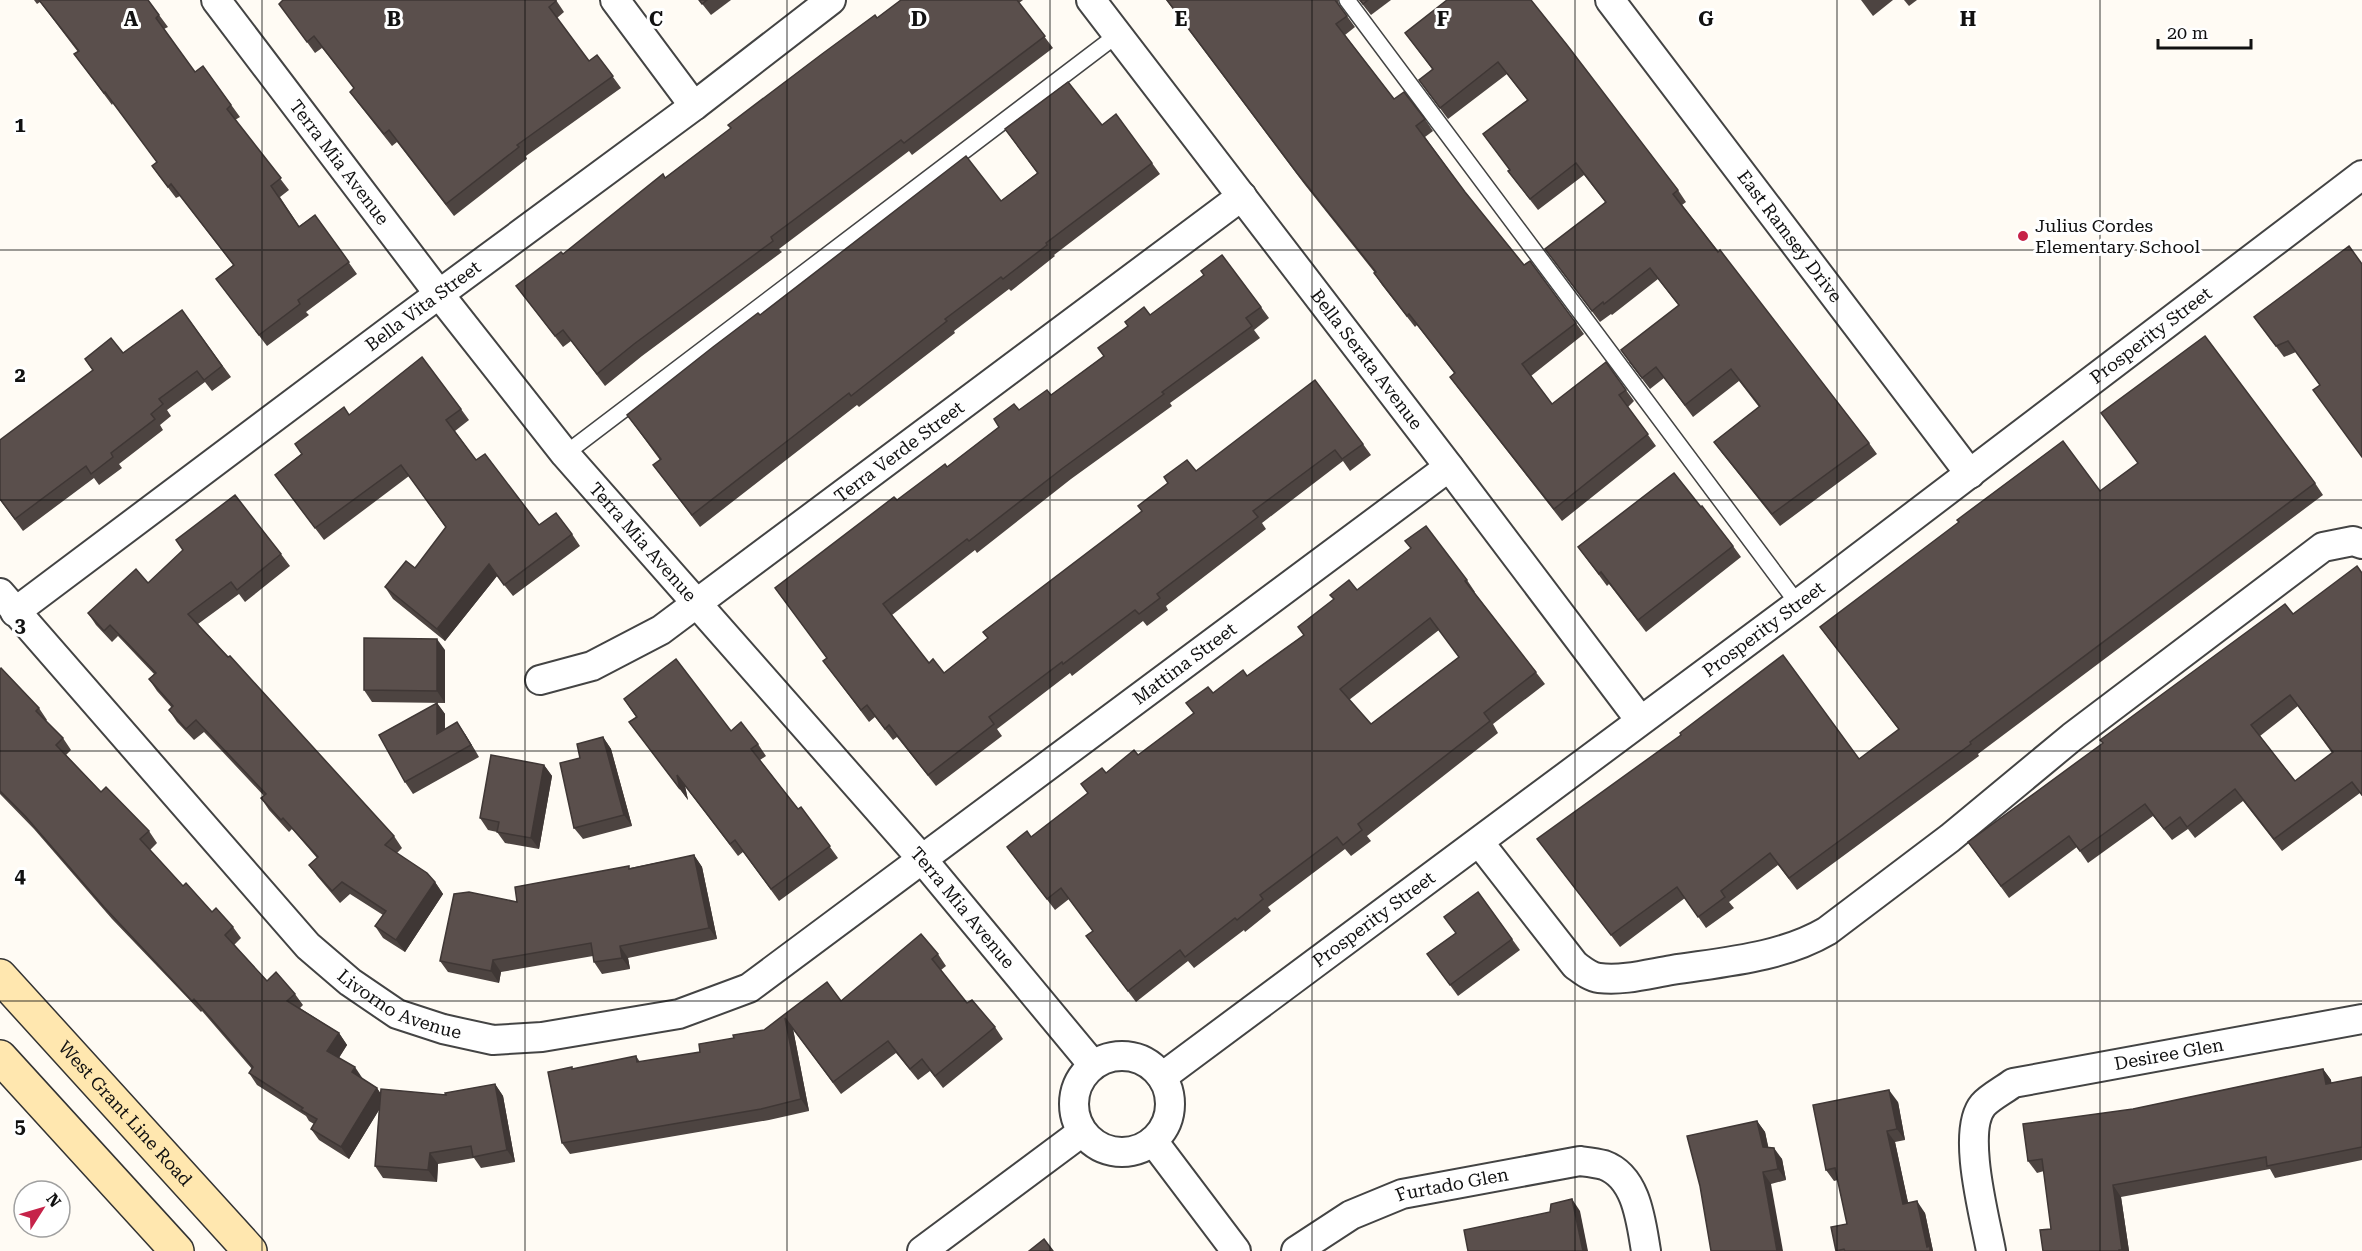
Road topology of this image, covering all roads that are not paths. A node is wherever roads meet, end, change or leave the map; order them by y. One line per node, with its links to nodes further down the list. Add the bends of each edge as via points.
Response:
1 (216, 0): 11 (street, Terra Mia Avenue)
2 (615, 0): 8 (street)
3 (831, 0): 8 (street, Bella Vita Street)
4 (1090, 0): 7 (street, Bella Serata Avenue)
5 (1347, 0): 18 (lane)
6 (1610, 0): 14 (street, East Ramsey Drive)
7 (1118, 36): 10 (street, Bella Serata Avenue); 12 (lane)
8 (694, 106): 11 (street, Bella Vita Street)
9 (2362, 175): 14 (street, Prosperity Street)
10 (1242, 196): 13 (street, Bella Serata Avenue); 16 (street, Terra Verde Street)
11 (439, 294): 12 (street, Terra Mia Avenue); 17 (street, Bella Vita Street)
12 (565, 454): 16 (street, Terra Mia Avenue)
13 (1449, 467): 20 (street, Bella Serata Avenue); 22 (street, Mattina Street)
14 (1970, 474): 18 (street, Prosperity Street)
15 (2362, 544): 21 (street, via 2353,541 2323,547 2072,737 1950,838 1808,942 1774,952 1615,980 1595,978 1575,966)
16 (698, 602): 19 (street, Terra Verde Street, via 661,630 592,666); 22 (street, Terra Mia Avenue)
17 (8, 603): 22 (street, Livorno Avenue, via 308,946 350,982 397,1014 443,1029 493,1040 542,1037 679,1014 749,988)
18 (1798, 604): 20 (street, Prosperity Street)
19 (540, 680)
20 (1640, 720): 21 (street, Prosperity Street)
21 (1479, 843): 27 (street, Prosperity Street)
22 (922, 859): 26 (street, Terra Mia Avenue)
23 (0, 976): 31 (main road, West Grant Line Road)
24 (2362, 1019): 36 (street, Desiree Glen, via 2013,1083 1982,1106 1972,1137)
25 (0, 1057): 30 (main road)
26 (1093, 1065): 27 (street, via 1115,1057 1138,1058); 28 (street, via 1076,1088 1073,1103)
27 (1162, 1077): 29 (street, via 1170,1104 1163,1131)
28 (1082, 1132): 29 (street, via 1108,1150 1131,1151); 32 (street)
29 (1153, 1141): 33 (street)
30 (177, 1251)
31 (250, 1251)
32 (922, 1251)
33 (1236, 1251)
34 (1296, 1251): 35 (street, Furtado Glen, via 1351,1215 1402,1194 1581,1161 1605,1165 1632,1191)
35 (1646, 1251)
36 (1991, 1251)

